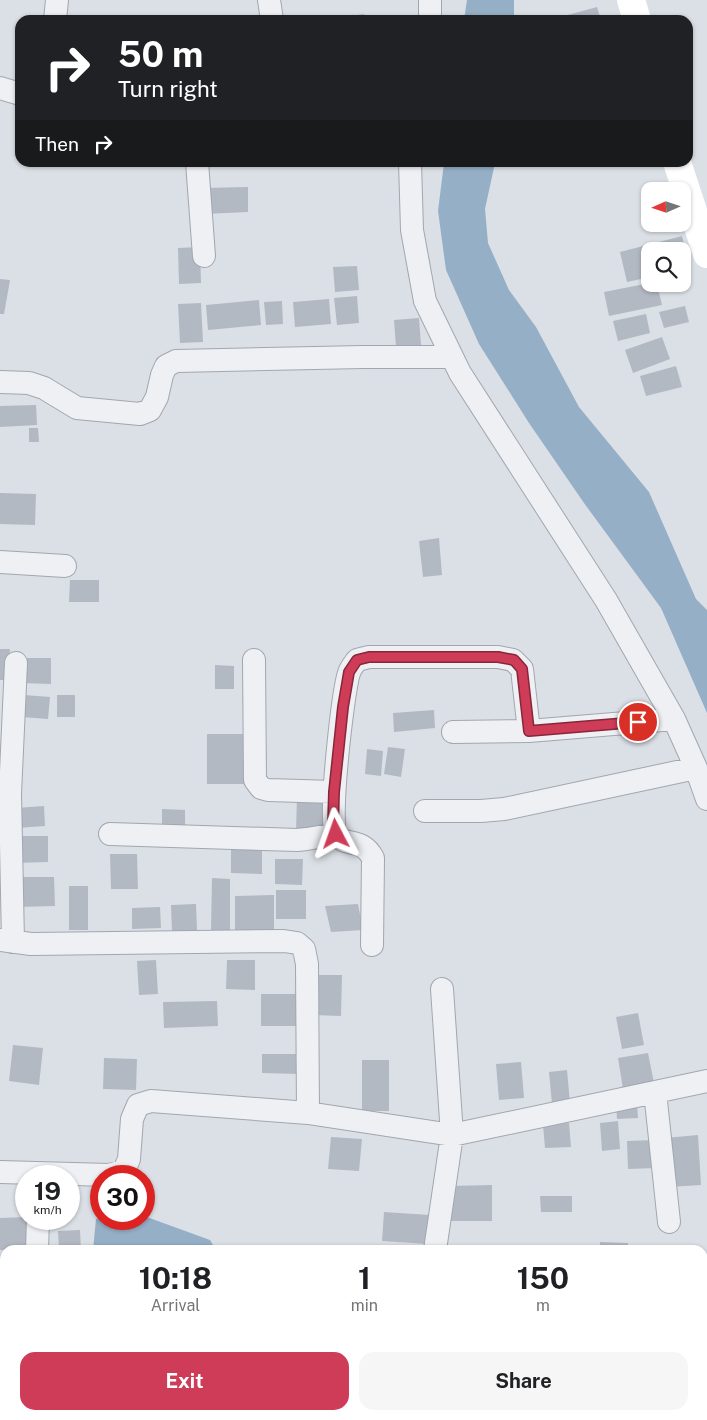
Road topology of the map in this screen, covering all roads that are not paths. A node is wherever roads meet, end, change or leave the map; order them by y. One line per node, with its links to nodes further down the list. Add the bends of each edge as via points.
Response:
1 (57, 0): 5 (street)
2 (269, 0): 6 (street)
3 (430, 0): 7 (street)
4 (631, 0): 8 (main road)
5 (55, 15)
6 (271, 15)
7 (430, 15)
8 (636, 15)
9 (0, 88): 10 (street)
10 (15, 92)
11 (197, 167): 15 (street)
12 (410, 167): 16 (street, via 412,230 425,301)
13 (680, 167): 14 (main road)
14 (705, 238)
15 (204, 256)
16 (452, 357): 17 (street, via 176,361 166,366 150,410 140,414 77,408 44,388 28,383); 22 (street, via 606,600)
17 (0, 382)
18 (0, 562): 19 (street)
19 (65, 566)
20 (254, 660): 26 (street, via 255,780 261,788 268,790)
21 (16, 663): 31 (street)
22 (674, 719): 23 (street); 25 (street)
23 (529, 731): 24 (street); 26 (street, via 522,669 514,660 498,657 369,657 357,660 349,672)
24 (453, 732)
25 (696, 768): 27 (street); 28 (street, via 504,809)
26 (334, 792): 30 (street, via 333,825)
27 (707, 799)
28 (425, 811)
29 (110, 834): 30 (street, via 297,840)
30 (336, 834): 32 (street, via 344,841 361,845 373,858)
31 (6, 941): 36 (street, via 31,944 297,943 304,949 307,964)
32 (372, 945)
33 (442, 989): 37 (street)
34 (707, 1081): 35 (street)
35 (655, 1092): 37 (street); 41 (street)
36 (308, 1113): 37 (street); 40 (street, via 151,1101 138,1105 132,1119 129,1159 124,1171 109,1175)
37 (452, 1135): 44 (street)
38 (0, 1172): 39 (street)
39 (15, 1173)
40 (80, 1175)
41 (669, 1222)
42 (38, 1230): 43 (street)
43 (37, 1245)
44 (436, 1245)

